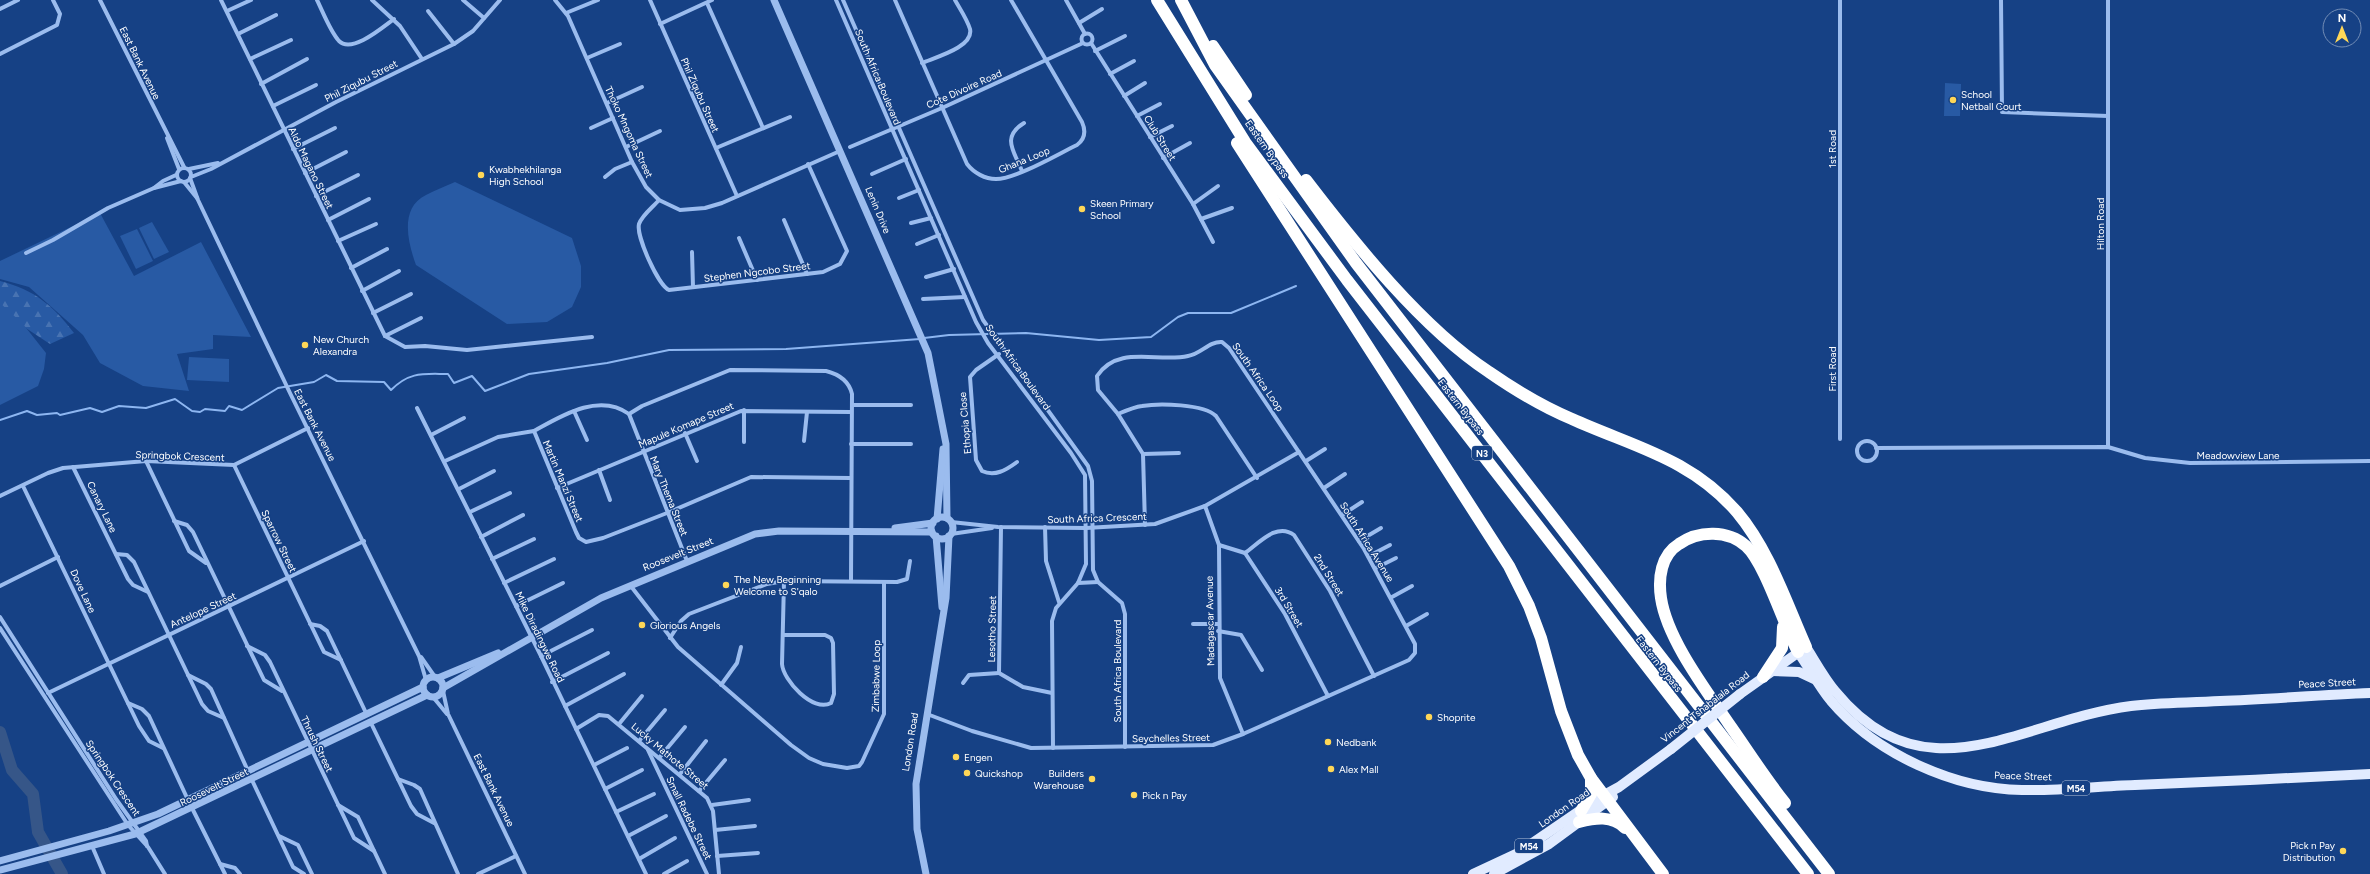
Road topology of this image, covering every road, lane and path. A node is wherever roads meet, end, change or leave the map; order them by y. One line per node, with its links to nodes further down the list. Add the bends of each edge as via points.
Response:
1 (18, 0): 26 (street)
2 (53, 0): 48 (street, via 60,14 57,25)
3 (100, 0): 79 (street, East Bank Avenue)
4 (221, 0): 30 (street, Aldo Magano Street)
5 (251, 0): 30 (street)
6 (317, 0): 35 (street, via 339,41 346,45 355,44)
7 (372, 0): 35 (street)
8 (463, 0): 34 (street)
9 (500, 0): 34 (street, Phil Ziqubu Street)
10 (555, 0): 32 (street, Thoko Mngoma Street)
11 (598, 0): 32 (street)
12 (650, 0): 38 (street, Phil Ziqubu Street)
13 (712, 0): 27 (street)
14 (774, 0): 86 (street, Lenin Drive)
15 (836, 0): 77 (street, South Africa Boulevard)
16 (843, 0): 72 (street, South Africa Boulevard)
17 (895, 0): 55 (street, Ghana Loop)
18 (955, 0): 55 (street, via 970,29 969,38 962,46)
19 (1011, 0): 54 (street, Ghana Loop)
20 (1066, 0): 37 (street)
21 (1157, 0): 36 (highway, Eastern Bypass / N3)
22 (1181, 0): 266 (highway, via 1297,168 1345,229 1414,307 1464,353 1516,390 1571,419 1671,459 1718,492 1752,533); 346 (highway, Eastern Bypass / N3, via 1215,65 1356,263)
23 (1840, 0): 140 (street, 1st Road)
24 (2001, 0): 67 (street, via 2002,112)
25 (2108, 0): 67 (street, Hilton Road)
26 (12, 1): 28 (street)
27 (707, 3): 38 (street); 75 (street)
28 (0, 9)
29 (1102, 9): 37 (street)
30 (226, 11): 39 (street, Aldo Magano Street)
31 (428, 11): 45 (street)
32 (566, 12): 49 (street, Thoko Mngoma Street)
33 (276, 15): 39 (street)
34 (484, 18): 45 (street, Phil Ziqubu Street, via 473,31)
35 (394, 19): 52 (street)
36 (1170, 22): 320 (highway, via 1184,56 1208,98 1509,566 1529,606 1572,740); 373 (highway, Eastern Bypass / N3, via 1245,142 1347,280)
37 (1079, 23): 40 (street)
38 (660, 24): 84 (street, Phil Ziqubu Street)
39 (238, 34): 50 (street, Aldo Magano Street)
40 (1085, 34): 43 (street, via 1081,37); 44 (street, Club Street, via 1091,35)
41 (1125, 36): 47 (street)
42 (291, 40): 50 (street)
43 (1083, 43): 44 (street); 54 (street, Cote Divoire Road)
44 (1091, 43): 47 (street, Club Street)
45 (454, 44): 52 (street, Phil Ziqubu Street)
46 (620, 44): 49 (street)
47 (1095, 51): 56 (street, Club Street)
48 (0, 54)
49 (587, 58): 62 (street, Thoko Mngoma Street)
50 (250, 59): 58 (street, Aldo Magano Street)
51 (307, 59): 58 (street)
52 (422, 59): 76 (street, Phil Ziqubu Street)
53 (1134, 61): 56 (street)
54 (1045, 62): 65 (street, Cote Divoire Road); 96 (street, Ghana Loop, via 1082,122 1084,136 1077,145)
55 (922, 63): 65 (street, Ghana Loop)
56 (1110, 74): 61 (street, Club Street)
57 (1145, 83): 61 (street)
58 (261, 84): 64 (street, Aldo Magano Street)
59 (316, 85): 64 (street)
60 (642, 87): 62 (street)
61 (1124, 96): 66 (street, Club Street)
62 (607, 103): 69 (street, Thoko Mngoma Street)
63 (1160, 104): 66 (street)
64 (272, 106): 76 (street, Aldo Magano Street)
65 (942, 108): 72 (street, Cote Divoire Road); 96 (street, Ghana Loop, via 971,169 987,178 998,179)
66 (1137, 116): 80 (street, Club Street)
67 (2108, 116): 168 (street, Hilton Road)
68 (790, 117): 75 (street)
69 (614, 118): 74 (street); 82 (street, Thoko Mngoma Street)
70 (1024, 123): 96 (street, via 1010,136)
71 (1172, 126): 80 (street)
72 (899, 127): 77 (street, Cote Divoire Road); 145 (street, South Africa Boulevard, via 985,325)
73 (335, 128): 85 (street)
74 (591, 128)
75 (763, 128): 84 (street)
76 (284, 130): 85 (street, Aldo Magano Street); 91 (street, Phil Ziqubu Street)
77 (892, 130): 83 (street, Cote Divoire Road); 89 (street, South Africa Boulevard)
78 (660, 131): 82 (street)
79 (166, 134): 93 (street, East Bank Avenue); 94 (street, East Bank Avenue)
80 (1150, 137): 88 (street, Club Street)
81 (1190, 143): 88 (street)
82 (626, 147): 90 (street, Thoko Mngoma Street)
83 (850, 147)
84 (716, 148): 108 (street, Phil Ziqubu Street)
85 (293, 149): 97 (street, Aldo Magano Street)
86 (841, 151): 92 (street, Thoko Mngoma Street); 161 (street, Lenin Drive, via 925,343 933,370)
87 (346, 152): 97 (street)
88 (1163, 158): 113 (street, Club Street)
89 (906, 159): 98 (street); 106 (street, South Africa Boulevard)
90 (632, 162): 102 (street, via 615,169); 112 (street, Thoko Mngoma Street, via 642,182)
91 (218, 163): 95 (street, Phil Ziqubu Street); 101 (street, Phil Ziqubu Street, via 211,169)
92 (808, 164): 108 (street, Thoko Mngoma Street); 132 (street, Stephen Ngcobo Street, via 847,251 843,261 836,267)
93 (184, 167): 94 (street); 95 (street)
94 (179, 169): 99 (street)
95 (189, 169): 101 (street)
96 (1022, 171)
97 (305, 173): 107 (street, Aldo Magano Street)
98 (872, 174)
99 (176, 175): 103 (street); 105 (street)
100 (358, 175): 107 (street)
101 (190, 177): 103 (street); 111 (street, East Bank Avenue)
102 (605, 177)
103 (182, 182): 105 (street); 111 (street, East Bank Avenue)
104 (1218, 186): 113 (street)
105 (154, 188): 128 (street, via 108,208)
106 (919, 190): 109 (street); 115 (street, South Africa Boulevard)
107 (316, 196): 117 (street, Aldo Magano Street)
108 (736, 196): 112 (street, Thoko Mngoma Street, via 712,206 688,210 680,210)
109 (899, 198)
110 (369, 199): 117 (street)
111 (198, 200): 157 (street, East Bank Avenue)
112 (659, 200): 135 (street, Stephen Ngcobo Street, via 643,217 639,226 646,252 663,286 669,290)
113 (1193, 204): 116 (street, Club Street)
114 (1232, 208): 116 (street)
115 (931, 218): 119 (street); 121 (street, South Africa Boulevard)
116 (1201, 219): 124 (street, Club Street)
117 (328, 220): 123 (street, Aldo Magano Street)
118 (784, 220): 132 (street)
119 (911, 223)
120 (376, 224): 123 (street)
121 (939, 235): 125 (street); 130 (street, South Africa Boulevard)
122 (739, 238): 134 (street)
123 (338, 242): 129 (street, Aldo Magano Street)
124 (1213, 242)
125 (917, 244)
126 (387, 249): 129 (street)
127 (692, 252): 135 (street)
128 (26, 253)
129 (351, 268): 136 (street, Aldo Magano Street)
130 (954, 269): 133 (street); 138 (street, South Africa Boulevard)
131 (399, 271): 136 (street)
132 (807, 274): 134 (street, Stephen Ngcobo Street)
133 (926, 277)
134 (757, 280): 135 (street, Stephen Ngcobo Street)
135 (693, 287)
136 (362, 291): 141 (street, Aldo Magano Street)
137 (411, 294): 141 (street)
138 (965, 297): 139 (street); 146 (street, South Africa Boulevard, via 976,322)
139 (923, 299)
140 (1840, 299): 162 (street, First Road)
141 (373, 314): 143 (street, Aldo Magano Street)
142 (421, 318): 143 (street)
143 (385, 336): 144 (street, via 405,347 426,346 467,350)
144 (592, 337)
145 (1003, 350): 146 (street, Ethopia Close); 208 (street, South Africa Boulevard, via 1088,466 1092,481)
146 (997, 355): 180 (street, Ethopia Close, via 970,377 976,460 982,471 992,473 1003,471); 207 (street, South Africa Boulevard, via 1083,471 1086,483)
147 (852, 405): 148 (street); 153 (street); 154 (street, via 850,389 832,372 734,369 642,406)
148 (911, 405)
149 (418, 408): 160 (street, Mike Diradingwe Road)
150 (744, 410): 152 (street, Mapule Komape Street); 159 (street, Mapule Komape Street); 165 (street)
151 (574, 411): 154 (street, Martin Manzi Street, via 600,404); 158 (street, Martin Manzi Street); 163 (street)
152 (807, 412): 153 (street, Mapule Komape Street); 164 (street)
153 (851, 412): 166 (street)
154 (629, 414): 171 (street, Mary Thema Street)
155 (1118, 414): 172 (street, South Africa Loop, via 1096,386 1097,376 1109,364 1125,357 1190,356 1213,343 1222,342 1229,348); 174 (street, South Africa Loop); 187 (street, via 1148,405 1208,410 1216,416)
156 (464, 418): 160 (street)
157 (308, 428): 181 (street, Springbok Crescent); 216 (street, East Bank Avenue)
158 (534, 431): 176 (street, via 498,437); 190 (street, Martin Manzi Street)
159 (685, 433): 171 (street, Mapule Komape Street); 179 (street)
160 (431, 435): 176 (street, Mike Diradingwe Road)
161 (944, 435): 201 (street); 203 (street)
162 (1840, 439)
163 (587, 440)
164 (804, 441)
165 (744, 442)
166 (851, 444): 167 (street); 186 (street)
167 (911, 444)
168 (2108, 447): 169 (street, Meadowview Lane); 178 (street, Meadowview Lane, via 2145,458 2190,463)
169 (1876, 448): 169 (street, via 1872,460 1862,459 1858,454 1860,444 1866,441)
170 (1325, 449): 177 (street)
171 (643, 451): 183 (street, Mapule Komape Street); 198 (street, Mary Thema Street)
172 (1299, 452): 177 (street, South Africa Avenue); 187 (street, South Africa Crescent)
173 (1179, 453): 174 (street)
174 (1143, 454): 204 (street)
175 (146, 461): 181 (street, Springbok Crescent); 182 (street, Springbok Crescent); 202 (street)
176 (445, 461): 189 (street, Mike Diradingwe Road)
177 (1306, 461): 191 (street, South Africa Avenue)
178 (2370, 461)
179 (697, 462)
180 (1017, 462)
181 (234, 466): 231 (street, Sparrow Street)
182 (73, 467): 188 (street, Springbok Crescent, via 56,470); 221 (street, Canary Lane)
183 (599, 470): 190 (street, Mapule Komape Street); 194 (street)
184 (494, 471): 189 (street)
185 (1345, 474): 191 (street)
186 (850, 478): 198 (street, Martin Manzi Street, via 751,477); 211 (street)
187 (1257, 478): 196 (street, South Africa Crescent)
188 (23, 486): 193 (street, Springbok Crescent); 223 (street, Dove Lane)
189 (459, 488): 197 (street, Mike Diradingwe Road)
190 (558, 488): 198 (street, Martin Manzi Street, via 579,538 586,542)
191 (1324, 488): 200 (street, South Africa Avenue)
192 (510, 492): 197 (street)
193 (0, 496)
194 (610, 500)
195 (1362, 502): 200 (street)
196 (1205, 506): 204 (street, South Africa Crescent, via 1161,523); 218 (street, Madagascar Avenue)
197 (470, 512): 214 (street, Mike Diradingwe Road)
198 (667, 513): 227 (street, Mary Thema Street)
199 (523, 515): 214 (street)
200 (1342, 515): 217 (street, South Africa Avenue)
201 (949, 520): 203 (street); 205 (street, South Africa Crescent); 213 (street, via 953,528)
202 (174, 521): 229 (street, via 190,553); 229 (street, via 190,528)
203 (935, 521): 210 (street, Roosevelt Street); 212 (street)
204 (1144, 525): 208 (street, South Africa Crescent)
205 (1000, 527): 206 (street, South Africa Crescent); 213 (street, South Africa Crescent); 273 (street, Lesotho Street)
206 (1046, 527): 207 (street, South Africa Crescent); 244 (street, via 1046,561)
207 (1086, 528): 208 (street, South Africa Crescent); 238 (street, South Africa Boulevard, via 1086,564)
208 (1094, 528): 235 (street, South Africa Boulevard, via 1092,563)
209 (1381, 528): 217 (street)
210 (869, 530): 211 (street, Roosevelt Street); 212 (street, Roosevelt Street)
211 (850, 531): 227 (street, Roosevelt Street, via 765,532); 232 (street)
212 (934, 534): 213 (street, via 942,538); 247 (street, London Road)
213 (950, 535): 247 (street, London Road)
214 (481, 537): 225 (street, Mike Diradingwe Road)
215 (534, 539): 225 (street)
216 (364, 541): 231 (street, Antelope Street); 268 (street, East Bank Avenue)
217 (1359, 541): 222 (street, South Africa Avenue)
218 (1219, 545): 220 (street); 253 (street, Madagascar Avenue)
219 (1390, 545): 222 (street)
220 (1245, 552): 277 (street, 2nd Street, via 1274,532 1286,530 1294,535 1330,590); 291 (street, 3rd Street, via 1283,609)
221 (116, 554): 242 (street, Canary Lane, via 130,582); 242 (street, via 127,555 132,559)
222 (1369, 556): 230 (street, South Africa Avenue)
223 (58, 557): 240 (street); 271 (street, Dove Lane)
224 (1396, 558): 230 (street)
225 (492, 559): 236 (street, Mike Diradingwe Road)
226 (554, 559): 236 (street)
227 (687, 561): 239 (street, Roosevelt Street)
228 (910, 561): 234 (street, via 907,579)
229 (207, 563): 245 (street)
230 (1376, 568): 243 (street, South Africa Avenue)
231 (288, 577): 245 (street, Antelope Street); 251 (street, Sparrow Street)
232 (851, 581): 233 (street); 234 (street)
233 (784, 582): 259 (street); 261 (street, via 767,584 689,614)
234 (884, 582): 283 (street, Zimbabwe Loop, via 884,714 859,766 842,768 809,758)
235 (1098, 582): 238 (street); 307 (street, South Africa Boulevard, via 1122,603 1125,614)
236 (504, 583): 246 (street, Mike Diradingwe Road)
237 (563, 583): 246 (street)
238 (1078, 583): 244 (street, South Africa Boulevard)
239 (630, 585): 260 (street, Roosevelt Street, via 601,598); 261 (street, Zimbabwe Loop)
240 (0, 586)
241 (1412, 586): 243 (street)
242 (148, 592): 258 (street)
243 (1392, 597): 254 (street, South Africa Avenue)
244 (1060, 602): 288 (street, South Africa Boulevard, via 1052,621)
245 (228, 606): 258 (street, Antelope Street); 263 (street)
246 (516, 606): 260 (street, Mike Diradingwe Road)
247 (943, 613): 297 (street, London Road)
248 (1428, 614): 254 (street)
249 (1780, 615): 266 (highway); 275 (highway, via 1783,630 1782,648); 346 (highway, via 1758,564 1747,547 1738,541 1719,534 1698,535 1677,545 1664,562 1659,579 1661,599 1681,648 1699,680 1792,813)
250 (0, 617): 287 (street, Springbok Crescent)
251 (310, 624): 270 (street, Sparrow Street, via 324,652); 270 (street, via 327,631)
252 (1193, 624): 253 (street)
253 (1218, 624): 257 (street, Madagascar Avenue)
254 (1406, 626): 262 (street, South Africa Avenue)
255 (0, 628): 336 (street, Springbok Crescent)
256 (592, 630): 269 (street)
257 (1218, 631): 272 (street, via 1241,635); 303 (street, Madagascar Avenue, via 1220,678)
258 (168, 634): 271 (street, Antelope Street); 276 (street)
259 (783, 635): 259 (street, via 782,669 787,680 817,705 830,703 834,694 831,638 825,635)
260 (532, 637): 265 (street, Roosevelt Street); 269 (street, Mike Diradingwe Road)
261 (670, 638): 283 (street, Zimbabwe Loop)
262 (1415, 644): 277 (street, Seychelles Street, via 1413,657)
263 (247, 646): 285 (street, via 266,682); 285 (street, Thrush Street, via 268,658)
264 (741, 647): 283 (street, via 737,663)
265 (508, 650): 278 (street, Roosevelt Street, via 481,658); 284 (street, Roosevelt Street)
266 (1802, 650): 275 (main road, Vincent Tshabalala Road / M54); 279 (main road, Peace Street / M54); 286 (main road, Peace Street, via 1834,690 1870,724 1910,743 1945,749 1979,746 2130,706)
267 (608, 653): 280 (street)
268 (419, 656): 278 (street, East Bank Avenue); 282 (street, East Bank Avenue)
269 (541, 656): 280 (street, Mike Diradingwe Road)
270 (341, 660): 295 (street)
271 (108, 663): 287 (street, Antelope Street); 292 (street, Dove Lane)
272 (1262, 670)
273 (999, 673): 281 (street, via 969,675); 288 (street, Lesotho Street, via 1023,687)
274 (624, 674): 293 (street)
275 (1768, 674): 279 (main road, via 1799,672); 326 (main road, Vincent Tshabalala Road / M54, bridge)
276 (188, 675): 298 (street, via 209,687); 298 (street, via 204,708)
277 (1374, 676): 291 (street, Seychelles Street)
278 (436, 678): 282 (street, Roosevelt Street); 284 (street)
279 (1817, 681): 319 (main road, Peace Street / M54, via 1831,701 1850,720 1890,750 1955,779 1993,788 2055,790)
280 (552, 682): 293 (street, Mike Diradingwe Road)
281 (963, 683)
282 (424, 684): 289 (street); 295 (street, Roosevelt Street)
283 (721, 685)
284 (443, 690): 289 (street, Roosevelt Street, via 438,696); 296 (street, East Bank Avenue)
285 (282, 691): 306 (street, Thrush Street)
286 (2370, 692)
287 (48, 693): 336 (street, Springbok Crescent)
288 (1052, 693): 311 (street, South Africa Boulevard)
289 (430, 696): 296 (street, East Bank Avenue); 299 (street, Roosevelt Street)
290 (642, 696): 300 (street)
291 (1328, 696): 303 (street, Seychelles Street)
292 (128, 703): 308 (street, Dove Lane, via 146,739); 308 (street, via 142,709 149,716)
293 (565, 706): 302 (street, Mike Diradingwe Road)
294 (665, 710): 304 (street)
295 (366, 713): 299 (street); 306 (street, Roosevelt Street)
296 (448, 714): 348 (street, East Bank Avenue)
297 (926, 714): 311 (street, Seychelles Street, via 1024,746); 369 (street, London Road, via 915,801 917,829)
298 (224, 718): 316 (street)
299 (370, 722): 312 (street, Roosevelt Street); 322 (street)
300 (619, 724): 302 (street, Lucky Mathote Street, via 608,716 601,715); 304 (street, Lucky Mathote Street)
301 (685, 727): 313 (street)
302 (576, 729): 315 (street, Mike Diradingwe Road)
303 (1243, 734): 307 (street, Seychelles Street, via 1213,745)
304 (639, 741): 310 (street, Lucky Mathote Street)
305 (706, 741): 318 (street)
306 (307, 742): 312 (street, Thrush Street); 316 (street, Roosevelt Street)
307 (1125, 746): 311 (street, Seychelles Street)
308 (163, 748): 327 (street)
309 (627, 748): 315 (street)
310 (647, 748): 313 (street, Lucky Mathote Street); 367 (street, Small Radebe Street)
311 (1053, 748)
312 (312, 751): 321 (street, Roosevelt Street); 329 (street, Thrush Street)
313 (659, 758): 318 (street, Lucky Mathote Street)
314 (725, 760): 324 (street)
315 (594, 765): 323 (street, Mike Diradingwe Road)
316 (247, 770): 321 (street); 327 (street, Roosevelt Street)
317 (642, 770): 323 (street)
318 (680, 774): 324 (street, Lucky Mathote Street)
319 (2370, 774)
320 (1591, 778): 326 (highway); 334 (highway, via 1591,794)
321 (252, 779): 331 (street, Roosevelt Street); 341 (street)
322 (398, 779): 335 (street, via 414,810); 335 (street, via 420,789)
323 (605, 789): 332 (street, Mike Diradingwe Road)
324 (699, 791): 330 (street, Lucky Mathote Street)
325 (654, 794): 332 (street)
326 (1607, 798): 334 (main road, London Road / M54); 340 (highway)
327 (188, 799): 331 (street); 336 (street, Roosevelt Street)
328 (749, 800): 330 (street)
329 (338, 805): 345 (street, Thrush Street, via 354,838); 345 (street, via 358,816)
330 (712, 805): 338 (street)
331 (192, 809): 339 (street, Roosevelt Street); 353 (street)
332 (616, 812): 342 (street, Mike Diradingwe Road)
333 (666, 816): 342 (street)
334 (1580, 817): 340 (highway, via 1609,819); 370 (main road, London Road / M54, via 1518,853); 371 (main road, London Road / M54, via 1549,844)
335 (434, 823): 362 (street)
336 (131, 824): 339 (street, Springbok Crescent); 351 (street, Roosevelt Street)
337 (755, 826): 338 (street)
338 (715, 830): 349 (street)
339 (138, 833): 344 (street, Roosevelt Street); 356 (street, Springbok Crescent)
340 (1632, 834): 372 (highway)
341 (279, 836): 359 (street, via 293,868); 360 (street, via 298,845)
342 (628, 836): 350 (street, Mike Diradingwe Road)
343 (675, 838): 350 (street)
344 (92, 846): 354 (street, Roosevelt Street); 355 (street)
345 (374, 851): 361 (street)
346 (1812, 852): 374 (highway, Eastern Bypass / N3)
347 (758, 853): 349 (street)
348 (516, 856): 363 (street); 364 (street, East Bank Avenue)
349 (717, 856): 368 (street)
350 (639, 859): 365 (street, Mike Diradingwe Road)
351 (0, 862)
352 (687, 862): 366 (street)
353 (220, 864): 357 (street); 358 (street, via 232,867)
354 (0, 870)
355 (104, 874)
356 (164, 874)
357 (225, 874)
358 (240, 874)
359 (304, 874)
360 (312, 874)
361 (385, 874)
362 (458, 874)
363 (478, 874)
364 (525, 874)
365 (646, 874)
366 (664, 874)
367 (707, 874)
368 (719, 874)
369 (926, 874)
370 (1473, 874)
371 (1494, 874)
372 (1663, 874)
373 (1808, 874)
374 (1829, 874)

